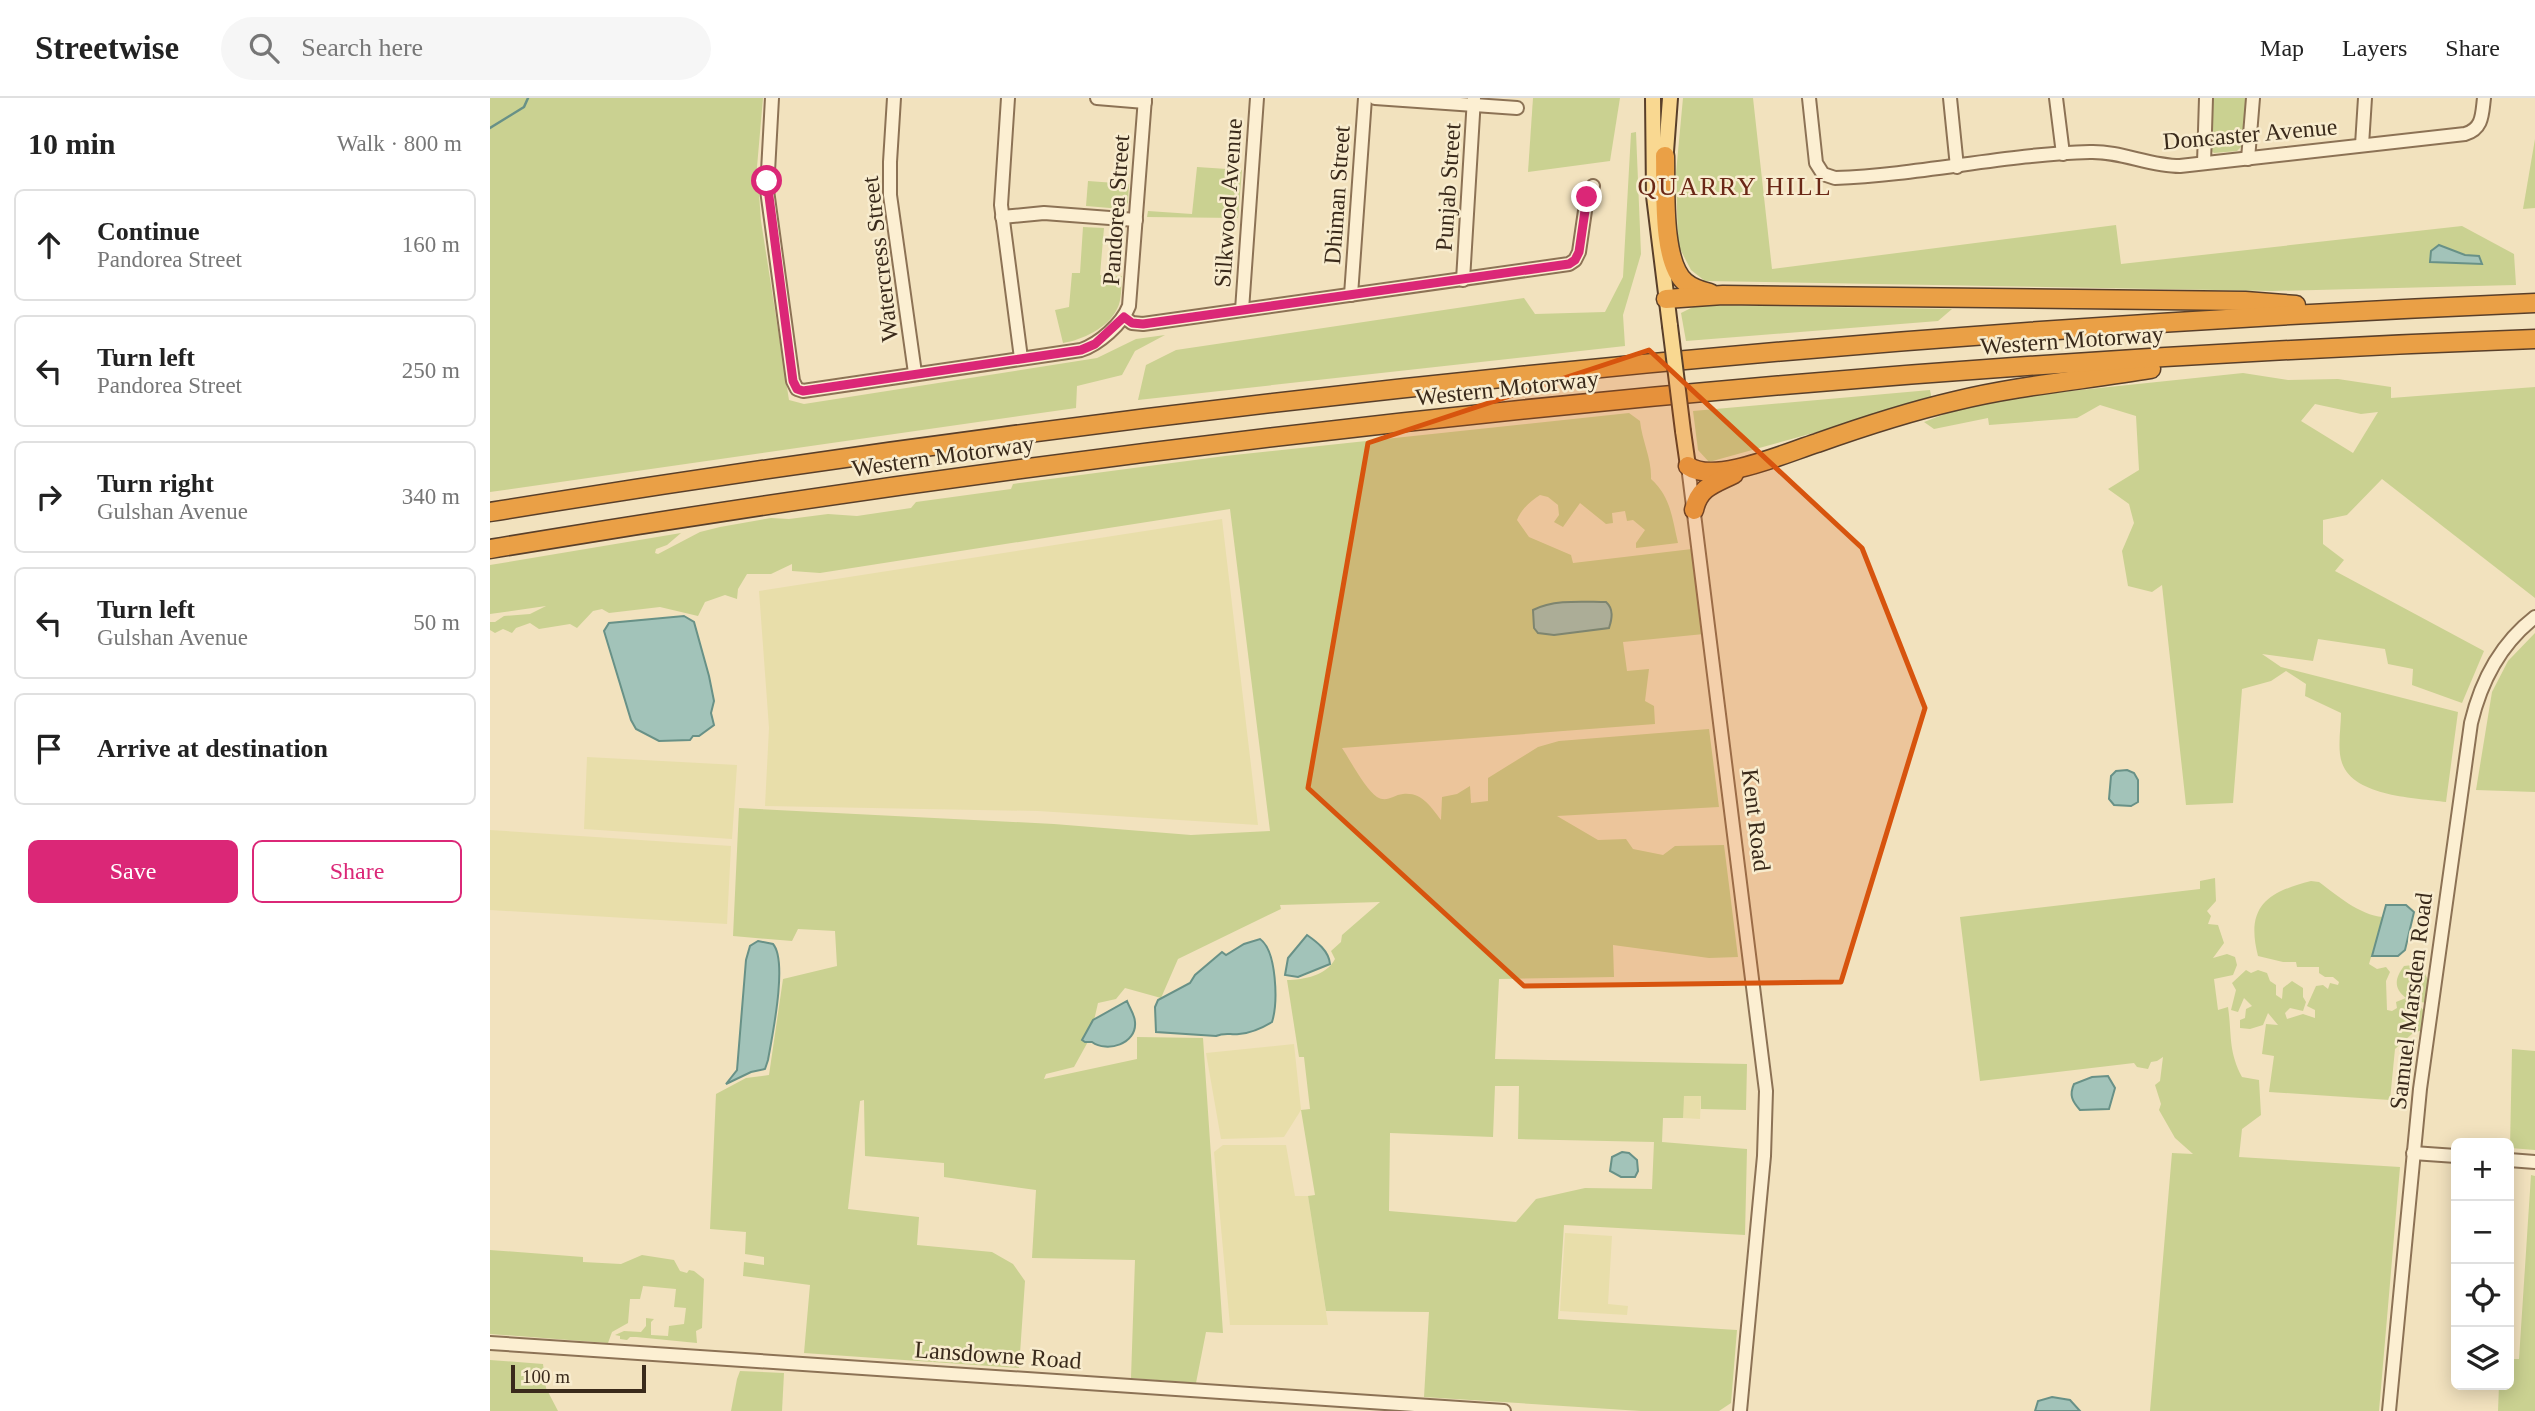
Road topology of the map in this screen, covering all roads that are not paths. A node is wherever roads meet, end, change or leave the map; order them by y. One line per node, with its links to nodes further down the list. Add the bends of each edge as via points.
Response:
1 (772, 98): 41 (street, Pandorea Street, via 767,190 794,384 803,391)
2 (894, 98): 41 (street, Watercress Street, via 890,182)
3 (1008, 98): 27 (street)
4 (1097, 98): 17 (street)
5 (1257, 98): 35 (street, Silkwood Avenue)
6 (1365, 98): 31 (street, Dhiman Street)
7 (1375, 98): 18 (street)
8 (1653, 98): 29 (main road, Kent Road, via 1652,169)
9 (1670, 98): 22 (main road, Kent Road)
10 (1809, 98): 25 (street, Doncaster Avenue, via 1816,163 1828,176)
11 (1950, 98): 25 (street)
12 (2056, 98): 21 (street)
13 (2207, 98): 24 (street)
14 (2253, 98): 23 (street)
15 (2365, 98): 20 (street)
16 (2484, 98): 20 (street, Doncaster Avenue, via 2481,122 2469,133)
17 (1145, 100): 28 (street, Pandorea Street)
18 (1474, 101): 19 (street); 30 (street, Punjab Street)
19 (1517, 108)
20 (2361, 145): 23 (street, Doncaster Avenue)
21 (2063, 154): 24 (street, Doncaster Avenue, via 2106,153 2169,166); 25 (street, Doncaster Avenue)
22 (1665, 156): 29 (main road, Kent Road); 32 (highway, via 1668,240 1676,268 1692,287)
23 (2248, 159): 24 (street, Doncaster Avenue)
24 (2204, 163)
25 (1957, 167)
26 (1593, 186): 30 (street, via 1574,261)
27 (1002, 217): 28 (street, via 1044,213); 40 (street)
28 (1136, 220): 37 (street, Pandorea Street, via 1131,297)
29 (1659, 236): 33 (main road, Kent Road)
30 (1462, 280): 31 (street)
31 (1351, 295): 35 (street)
32 (1723, 295): 33 (highway); 36 (highway, via 2245,302)
33 (1666, 299): 43 (main road, Kent Road, bridge)
34 (2535, 303): 36 (highway, Western Motorway)
35 (1242, 310): 37 (street, via 1143,324)
36 (2370, 310): 45 (highway, Western Motorway, via 2103,325 1603,366 906,449)
37 (1124, 317): 40 (street, Pandorea Street, via 1086,349)
38 (2535, 339): 39 (highway, Western Motorway)
39 (2234, 354): 42 (highway, via 1956,401); 46 (highway, Western Motorway, via 1780,386 1431,420 1062,464)
40 (1021, 358): 41 (street, Pandorea Street)
41 (915, 373)
42 (1756, 463): 43 (highway, via 1705,473); 44 (highway, via 1703,491)
43 (1689, 466): 44 (street, Kent Road)
44 (1694, 510): 54 (street, Kent Road, via 1766,1091)
45 (490, 512)
46 (490, 549)
47 (2535, 617): 48 (street, Samuel Marsden Road, via 2494,662 2471,723)
48 (2413, 1153): 49 (street); 55 (street, Samuel Marsden Road)
49 (2451, 1156)
50 (2514, 1160): 51 (street)
51 (2535, 1162)
52 (490, 1343): 53 (street, Lansdowne Road)
53 (1504, 1411)
54 (1740, 1411)
55 (2389, 1411)

